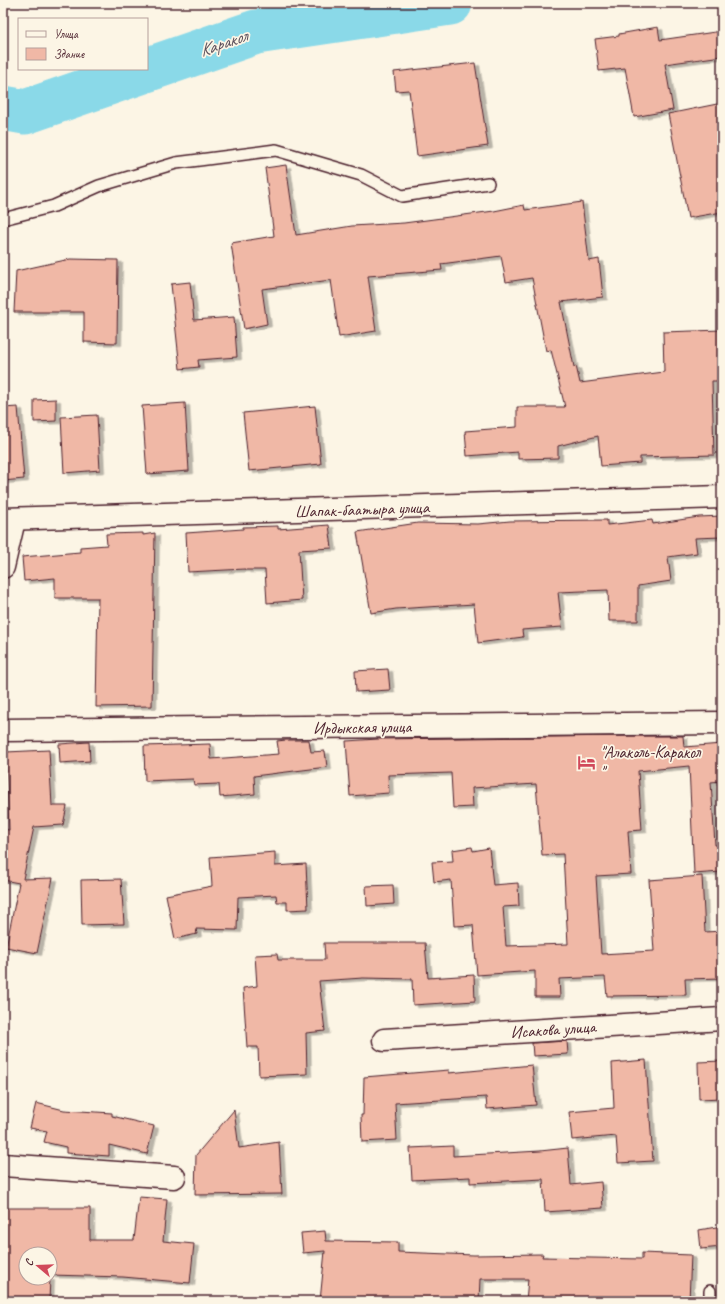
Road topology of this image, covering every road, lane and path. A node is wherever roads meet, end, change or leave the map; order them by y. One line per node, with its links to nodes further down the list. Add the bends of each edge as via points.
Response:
1 (488, 183): 2 (lane, via 402,196 361,175 276,150 176,163 99,186 54,206)
2 (3, 219)
3 (722, 497): 4 (street, Шапак-баатыра улица)
4 (9, 520): 5 (street)
5 (3, 567)
6 (722, 723): 7 (street, Ирдыкская улица)
7 (3, 730)
8 (722, 1019): 9 (street, Исакова улица)
9 (384, 1040)
10 (3, 1165): 11 (street)
11 (174, 1177)

